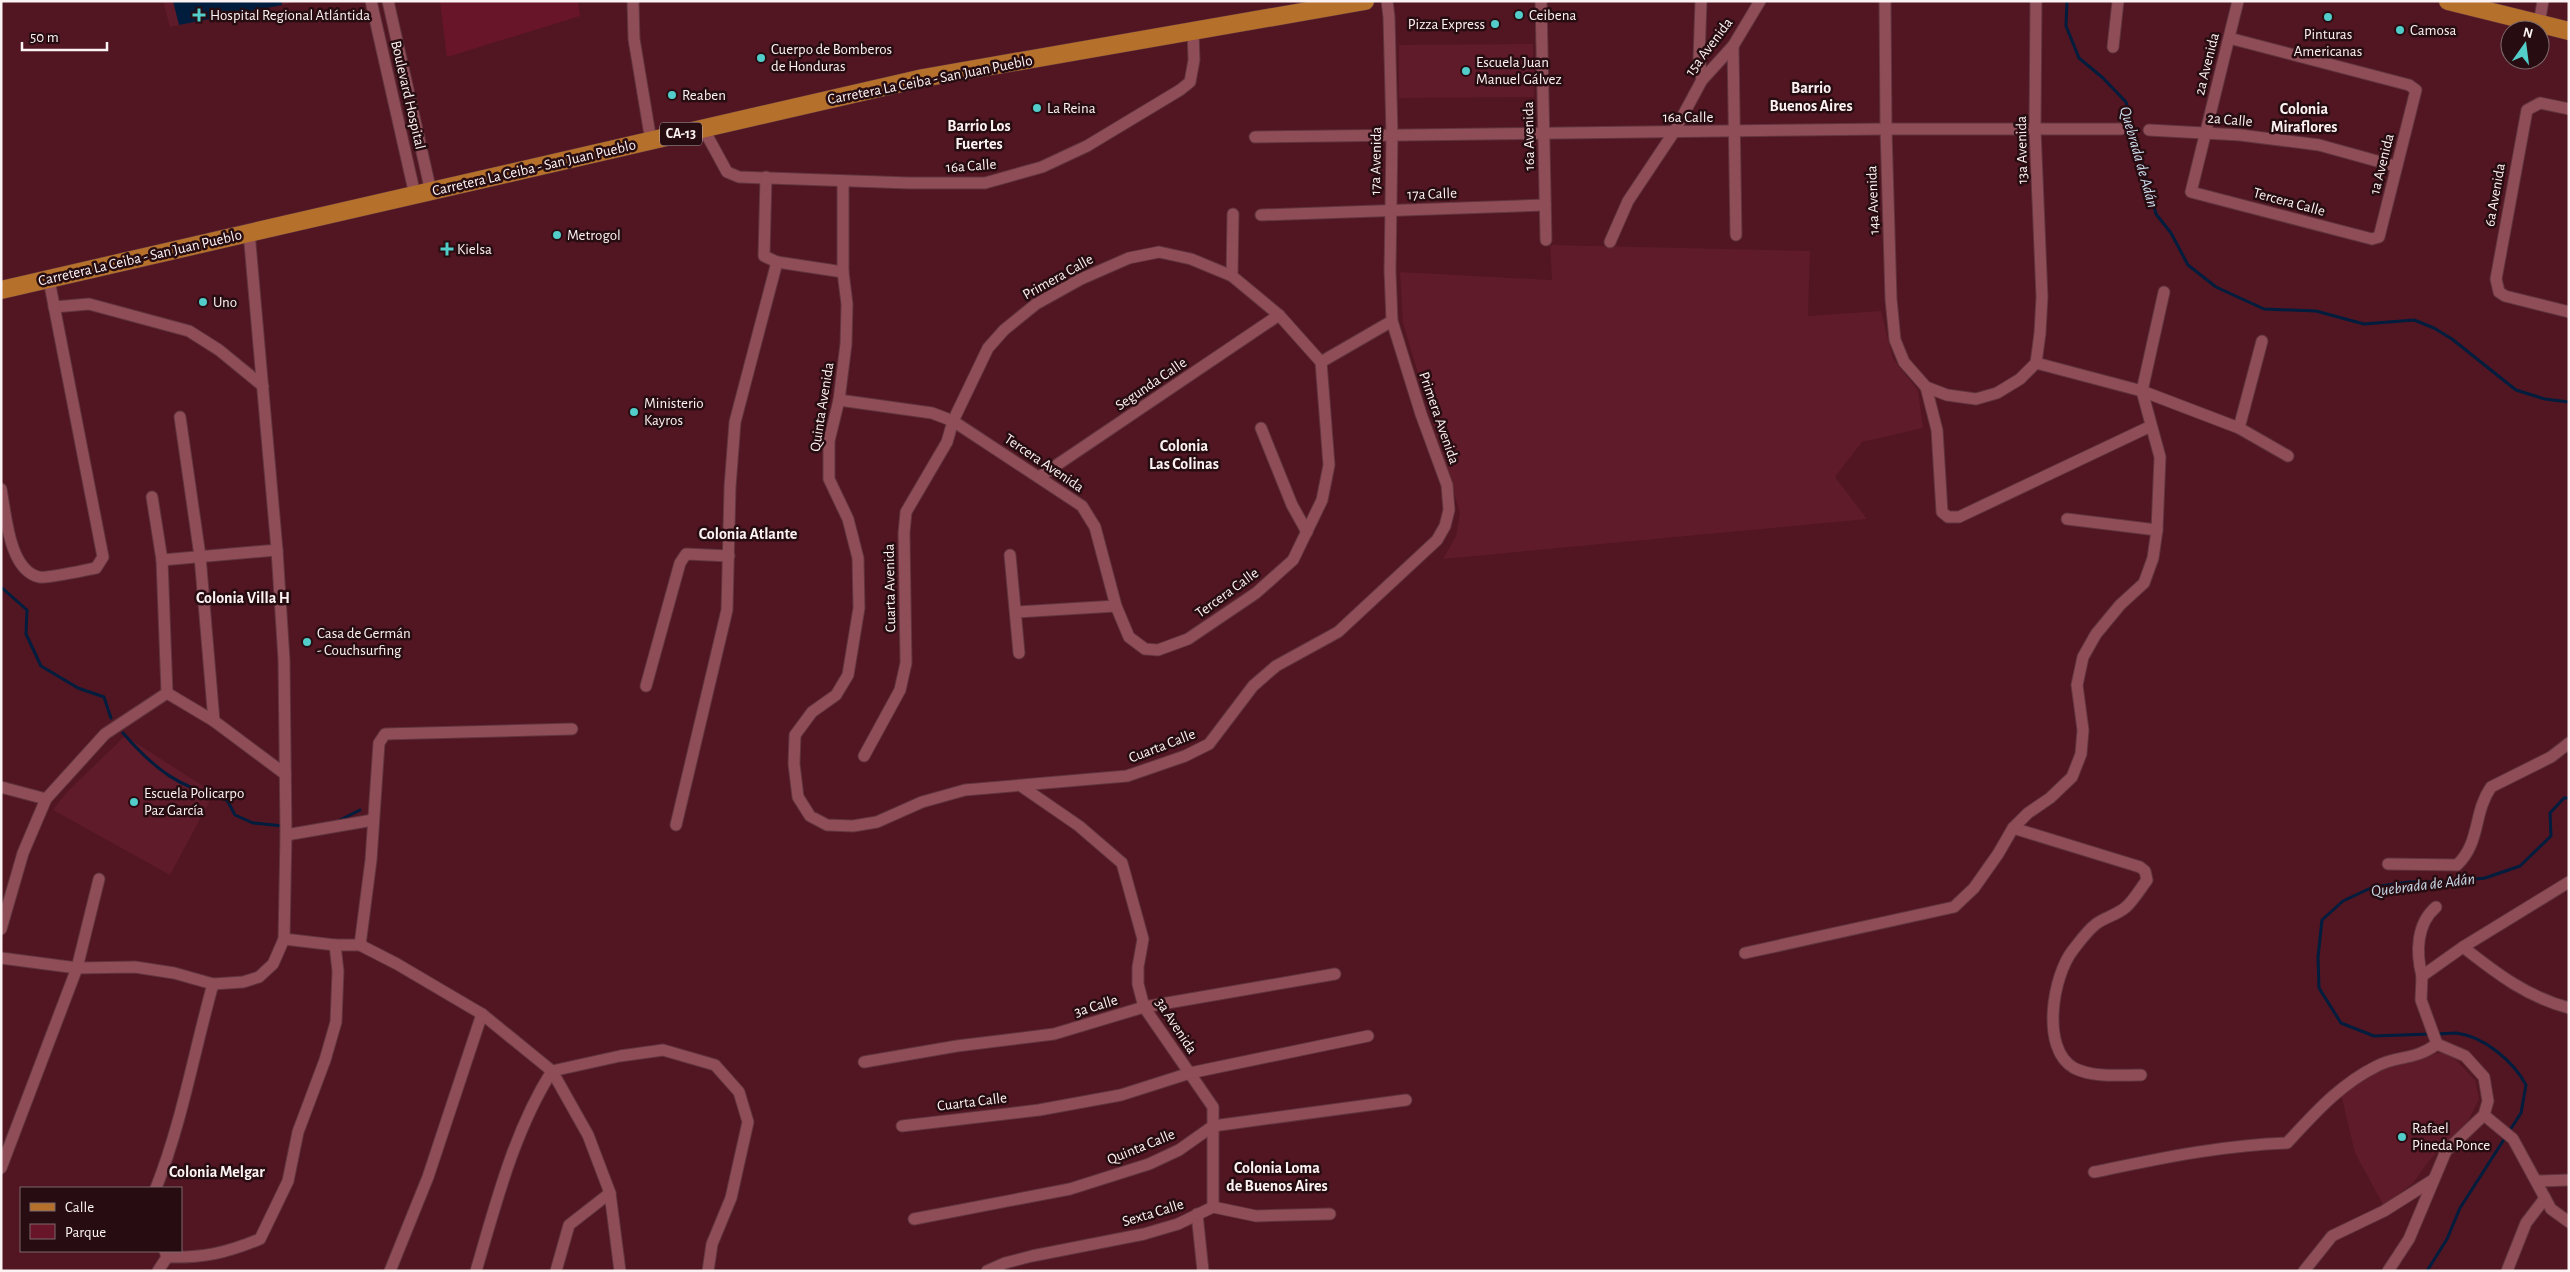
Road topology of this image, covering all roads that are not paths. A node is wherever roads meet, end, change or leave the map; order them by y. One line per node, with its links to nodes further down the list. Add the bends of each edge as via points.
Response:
1 (371, 1): 41 (street, Boulevard Hospital)
2 (388, 1): 41 (street, Boulevard Hospital)
3 (633, 1): 36 (street, via 634,39)
4 (1365, 1): 18 (main road, Carretera La Ceiba - San Juan Pueblo / CA-13)
5 (1387, 1): 34 (street, 17a Avenida)
6 (1541, 1): 33 (street, 16a Avenida)
7 (1701, 1): 23 (street, via 1699,58)
8 (1760, 1): 21 (street, 15a Avenida)
9 (1885, 1): 26 (street, 14a Avenida)
10 (2036, 1): 27 (street, 13a Avenida)
11 (2118, 1): 22 (street)
12 (2238, 1): 20 (street, 2a Avenida)
13 (2448, 1): 15 (main road)
14 (2543, 1): 16 (street)
15 (2523, 20)
16 (2540, 20)
17 (2550, 27): 19 (main road)
18 (1193, 30): 25 (main road, Carretera La Ceiba - San Juan Pueblo / CA-13, via 923,78); 39 (street, 16a Calle, via 1194,60 1190,82 1087,146 1042,167 985,183)
19 (2569, 31)
20 (2229, 38): 32 (street, 2a Avenida); 37 (street, 1a Avenida, via 2410,84 2416,90 2415,99)
21 (1733, 46): 23 (street, 15a Avenida); 31 (street)
22 (2113, 47)
23 (1702, 80): 30 (street, 15a Avenida)
24 (2569, 109): 58 (street, 6a Avenida, via 2548,103 2533,105 2527,110 2496,279 2499,292 2512,298)
25 (703, 128): 36 (main road, Carretera La Ceiba - San Juan Pueblo / CA-13); 38 (street, 16a Calle, via 727,172 739,177)
26 (1886, 129): 27 (street, 16a Calle); 31 (street, 16a Calle); 65 (street, 14a Avenida, via 1895,340 1904,362)
27 (2035, 129): 28 (street, 16a Calle); 63 (street, 13a Avenida, via 2042,297)
28 (2121, 129)
29 (2149, 130): 32 (street, 2a Calle)
30 (1674, 132): 31 (street, 16a Calle); 33 (street, 16a Calle); 50 (street, 15a Avenida, via 1628,201)
31 (1734, 132): 47 (street)
32 (2205, 132): 37 (street, 2a Calle, via 2319,145); 40 (street, 2a Avenida)
33 (1544, 134): 34 (street, 16a Calle); 42 (street, 16a Avenida)
34 (1392, 135): 35 (street, 16a Calle); 43 (street, 17a Avenida)
35 (1255, 137)
36 (651, 141): 41 (main road, Carretera La Ceiba - San Juan Pueblo / CA-13)
37 (2396, 166): 48 (street, 1a Avenida)
38 (766, 177): 39 (street, 16a Calle); 51 (street, via 763,251 767,259)
39 (843, 181): 52 (street, Quinta Avenida)
40 (2191, 192): 48 (street, Tercera Calle, via 2372,239)
41 (423, 194): 46 (main road, Carretera La Ceiba - San Juan Pueblo / CA-13)
42 (1545, 205): 43 (street, 17a Calle); 49 (street, 16a Avenida)
43 (1390, 211): 45 (street, 17a Calle); 60 (street, 17a Avenida)
44 (1233, 214): 53 (street)
45 (1261, 215)
46 (249, 232): 54 (main road, Carretera La Ceiba - San Juan Pueblo / CA-13); 64 (street)
47 (1736, 235)
48 (2379, 237)
49 (1546, 240)
50 (1610, 242)
51 (777, 262): 52 (street); 84 (street, via 735,422)
52 (842, 272): 67 (street, Quinta Avenida, via 847,304)
53 (1232, 276): 59 (street, Primera Calle); 69 (street, Primera Calle, via 1191,259 1159,252 1128,258 1081,279 1036,304 1004,330 988,348)
54 (49, 280): 55 (main road, Carretera La Ceiba - San Juan Pueblo / CA-13); 57 (street)
55 (1, 290)
56 (2164, 292): 66 (street)
57 (54, 308): 64 (street, via 89,304 189,331 219,350); 75 (street, via 103,557 96,568 40,578 22,568 12,544)
58 (2569, 312)
59 (1279, 315): 62 (street, Primera Calle); 74 (street, Segunda Calle)
60 (1392, 321): 62 (street); 78 (street, Primera Avenida, via 1446,485 1449,510)
61 (2262, 341): 72 (street)
62 (1321, 362): 80 (street, Tercera Calle, via 1329,465 1322,500)
63 (2036, 363): 65 (street, via 2020,379 1997,393 1976,399 1947,395); 66 (street)
64 (262, 386): 81 (street)
65 (1926, 387): 70 (street, via 1937,430 1942,512 1948,517 1959,517)
66 (2142, 391): 70 (street); 72 (street)
67 (840, 400): 69 (street, Tercera Avenida, via 932,413); 100 (street, Quinta Avenida, via 829,440 829,479 848,519 858,558 859,608 848,675 836,696 812,712 795,735 798,797)
68 (180, 417): 83 (street)
69 (953, 421): 74 (street, Tercera Avenida); 95 (street, Cuarta Avenida, via 947,442 906,512 906,663 900,690)
70 (2151, 426): 79 (street, via 2160,457)
71 (1261, 428): 80 (street, via 1292,505)
72 (2239, 428): 73 (street)
73 (2288, 456)
74 (1039, 477): 86 (street, Tercera Avenida, via 1082,506 1095,526)
75 (1, 489)
76 (152, 497): 85 (street)
77 (2067, 519): 79 (street)
78 (1445, 526): 97 (street, Cuarta Calle, via 1437,540 1338,632 1276,666 1253,686 1209,744 1128,776)
79 (2157, 530): 103 (street, via 2153,558 2144,583 2114,612 2083,656 2077,684 2084,730 2081,754 2072,777)
80 (1307, 532): 88 (street, Tercera Calle, via 1293,560 1256,593 1188,639 1158,650)
81 (277, 550): 83 (street); 96 (street, via 284,660)
82 (1010, 555): 87 (street)
83 (200, 556): 85 (street); 92 (street)
84 (729, 556): 90 (street, via 686,554 680,563); 102 (street, via 728,610)
85 (162, 560): 91 (street)
86 (1116, 606): 87 (street); 88 (street, Tercera Avenida, via 1129,637)
87 (1017, 612): 89 (street)
88 (1145, 649)
89 (1019, 653)
90 (646, 686)
91 (167, 694): 92 (street); 99 (street, via 105,734)
92 (214, 722): 96 (street)
93 (572, 729): 101 (street, via 385,734 379,743)
94 (2569, 743): 105 (street, via 2551,757 2491,787 2484,796 2472,846 2457,865)
95 (864, 756)
96 (285, 774): 104 (street)
97 (1021, 786): 100 (street, Cuarta Calle, via 965,790 922,802 877,822 853,826 827,825); 121 (street, 3a Avenida, via 1079,826 1122,863 1143,939 1138,984)
98 (1, 787): 99 (street)
99 (46, 799): 108 (street)
100 (810, 816)
101 (373, 820): 104 (street); 113 (street)
102 (676, 825)
103 (2013, 828): 115 (street, via 1974,888 1954,907); 129 (street, via 2145,871 2147,880 2126,907 2095,925 2064,962 2057,982 2053,1020 2056,1046 2072,1067 2089,1075)
104 (286, 834): 111 (street)
105 (2388, 864)
106 (99, 879): 117 (street)
107 (2569, 882): 114 (street)
108 (6, 894): 110 (street)
109 (2436, 907): 119 (street, via 2427,914 2418,950)
110 (1, 929)
111 (284, 939): 112 (street); 120 (street, via 273,964 259,976 243,982)
112 (335, 945): 113 (street); 147 (street, via 338,971 334,1029 298,1132 288,1181 260,1239 198,1258)
113 (360, 945): 123 (street)
114 (2463, 947): 119 (street); 122 (street, via 2508,982)
115 (1745, 953)
116 (1, 958): 117 (street)
117 (77, 968): 120 (street, via 135,967 174,973); 134 (street)
118 (1335, 974): 121 (street, 3a Calle)
119 (2422, 976): 125 (street, via 2420,1000)
120 (212, 984): 139 (street, via 181,1113)
121 (1144, 1007): 126 (street, 3a Calle, via 1054,1034); 128 (street, 3a Avenida)
122 (2569, 1008)
123 (482, 1014): 127 (street); 149 (street, via 428,1178)
124 (1368, 1036): 128 (street, Cuarta Calle)
125 (2435, 1040): 131 (street, via 2465,1056 2484,1077 2488,1101); 135 (street, via 2417,1056 2378,1065 2342,1087 2287,1143 2250,1144)
126 (864, 1062)
127 (552, 1071): 140 (street, via 588,1135); 150 (street, via 536,1097 518,1139); 153 (street, via 663,1050 715,1065 739,1092 748,1122 731,1198 712,1244)
128 (1190, 1073): 132 (street, Cuarta Calle, via 1120,1095 1039,1110); 133 (street, 3a Avenida, via 1213,1107)
129 (2141, 1076)
130 (1406, 1100): 133 (street, Quinta Calle)
131 (2484, 1115): 136 (street, via 2446,1151); 138 (street, via 2513,1139)
132 (902, 1126)
133 (1213, 1126): 142 (street, 3a Avenida); 145 (street, Quinta Calle, via 1179,1150 1070,1189)
134 (1, 1168)
135 (2094, 1172)
136 (2433, 1180): 156 (street, via 2384,1211 2332,1236); 157 (street, via 2409,1239)
137 (2569, 1180): 138 (street)
138 (2538, 1181): 141 (street)
139 (156, 1187)
140 (610, 1193): 151 (street, via 569,1225); 152 (street)
141 (2545, 1198): 146 (street, via 2551,1209); 158 (street, via 2526,1223)
142 (1213, 1207): 143 (street, Sexta Calle); 144 (street, via 1256,1216)
143 (1197, 1214): 154 (street, Sexta Calle, via 1178,1224 1144,1234 1032,1256); 155 (street)
144 (1330, 1214)
145 (914, 1219)
146 (2569, 1222)
147 (166, 1254): 148 (street)
148 (158, 1271)
149 (390, 1271)
150 (476, 1271)
151 (556, 1271)
152 (620, 1271)
153 (708, 1271)
154 (987, 1271)
155 (1204, 1271)
156 (2304, 1271)
157 (2388, 1271)
158 (2507, 1271)

